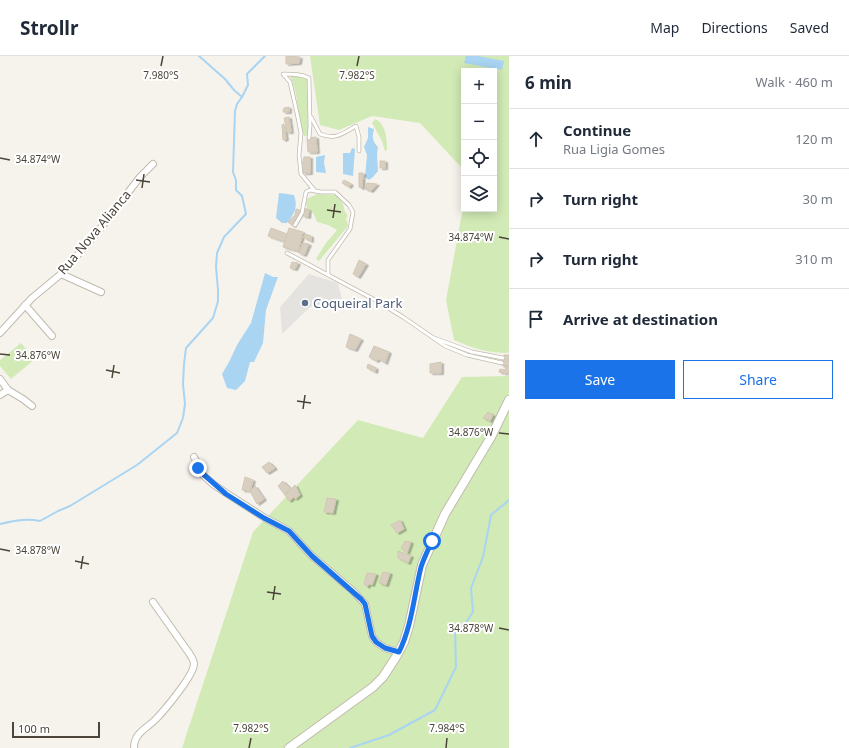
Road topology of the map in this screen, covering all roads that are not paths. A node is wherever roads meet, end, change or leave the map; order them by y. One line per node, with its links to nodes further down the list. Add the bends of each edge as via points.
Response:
1 (310, 115): 2 (lane); 3 (lane, via 320,134 328,137 333,138 356,126 359,138); 5 (lane, via 309,78 283,74 290,82 298,113 301,133 301,174)
2 (309, 138)
3 (358, 151)
4 (153, 164): 8 (street, Rua Nova Alianca)
5 (315, 190): 6 (lane, via 306,192 302,213); 9 (lane, via 335,192 353,212 350,229 328,260)
6 (295, 226)
7 (287, 253): 9 (lane)
8 (61, 274): 10 (street); 11 (street, Rua Nova Alianca)
9 (328, 275): 14 (lane, via 375,300)
10 (101, 292)
11 (25, 305): 12 (street, Rua Nova Alianca); 13 (street)
12 (0, 333)
13 (52, 336)
14 (429, 336): 15 (lane, via 472,352); 16 (lane, via 455,351)
15 (503, 358)
16 (502, 363)
17 (0, 379): 18 (street)
18 (8, 390): 19 (street); 21 (street)
19 (0, 395)
20 (509, 400): 24 (street, via 432,541 422,565 409,626)
21 (32, 406)
22 (194, 457): 24 (street, via 203,474 213,484 249,509 289,531 312,556 354,592 365,604 372,636 376,642)
23 (153, 602): 25 (street, via 189,653 194,665 185,683 165,709 139,733)
24 (399, 652): 26 (street, via 383,677 373,686)
25 (134, 748)
26 (289, 748)

